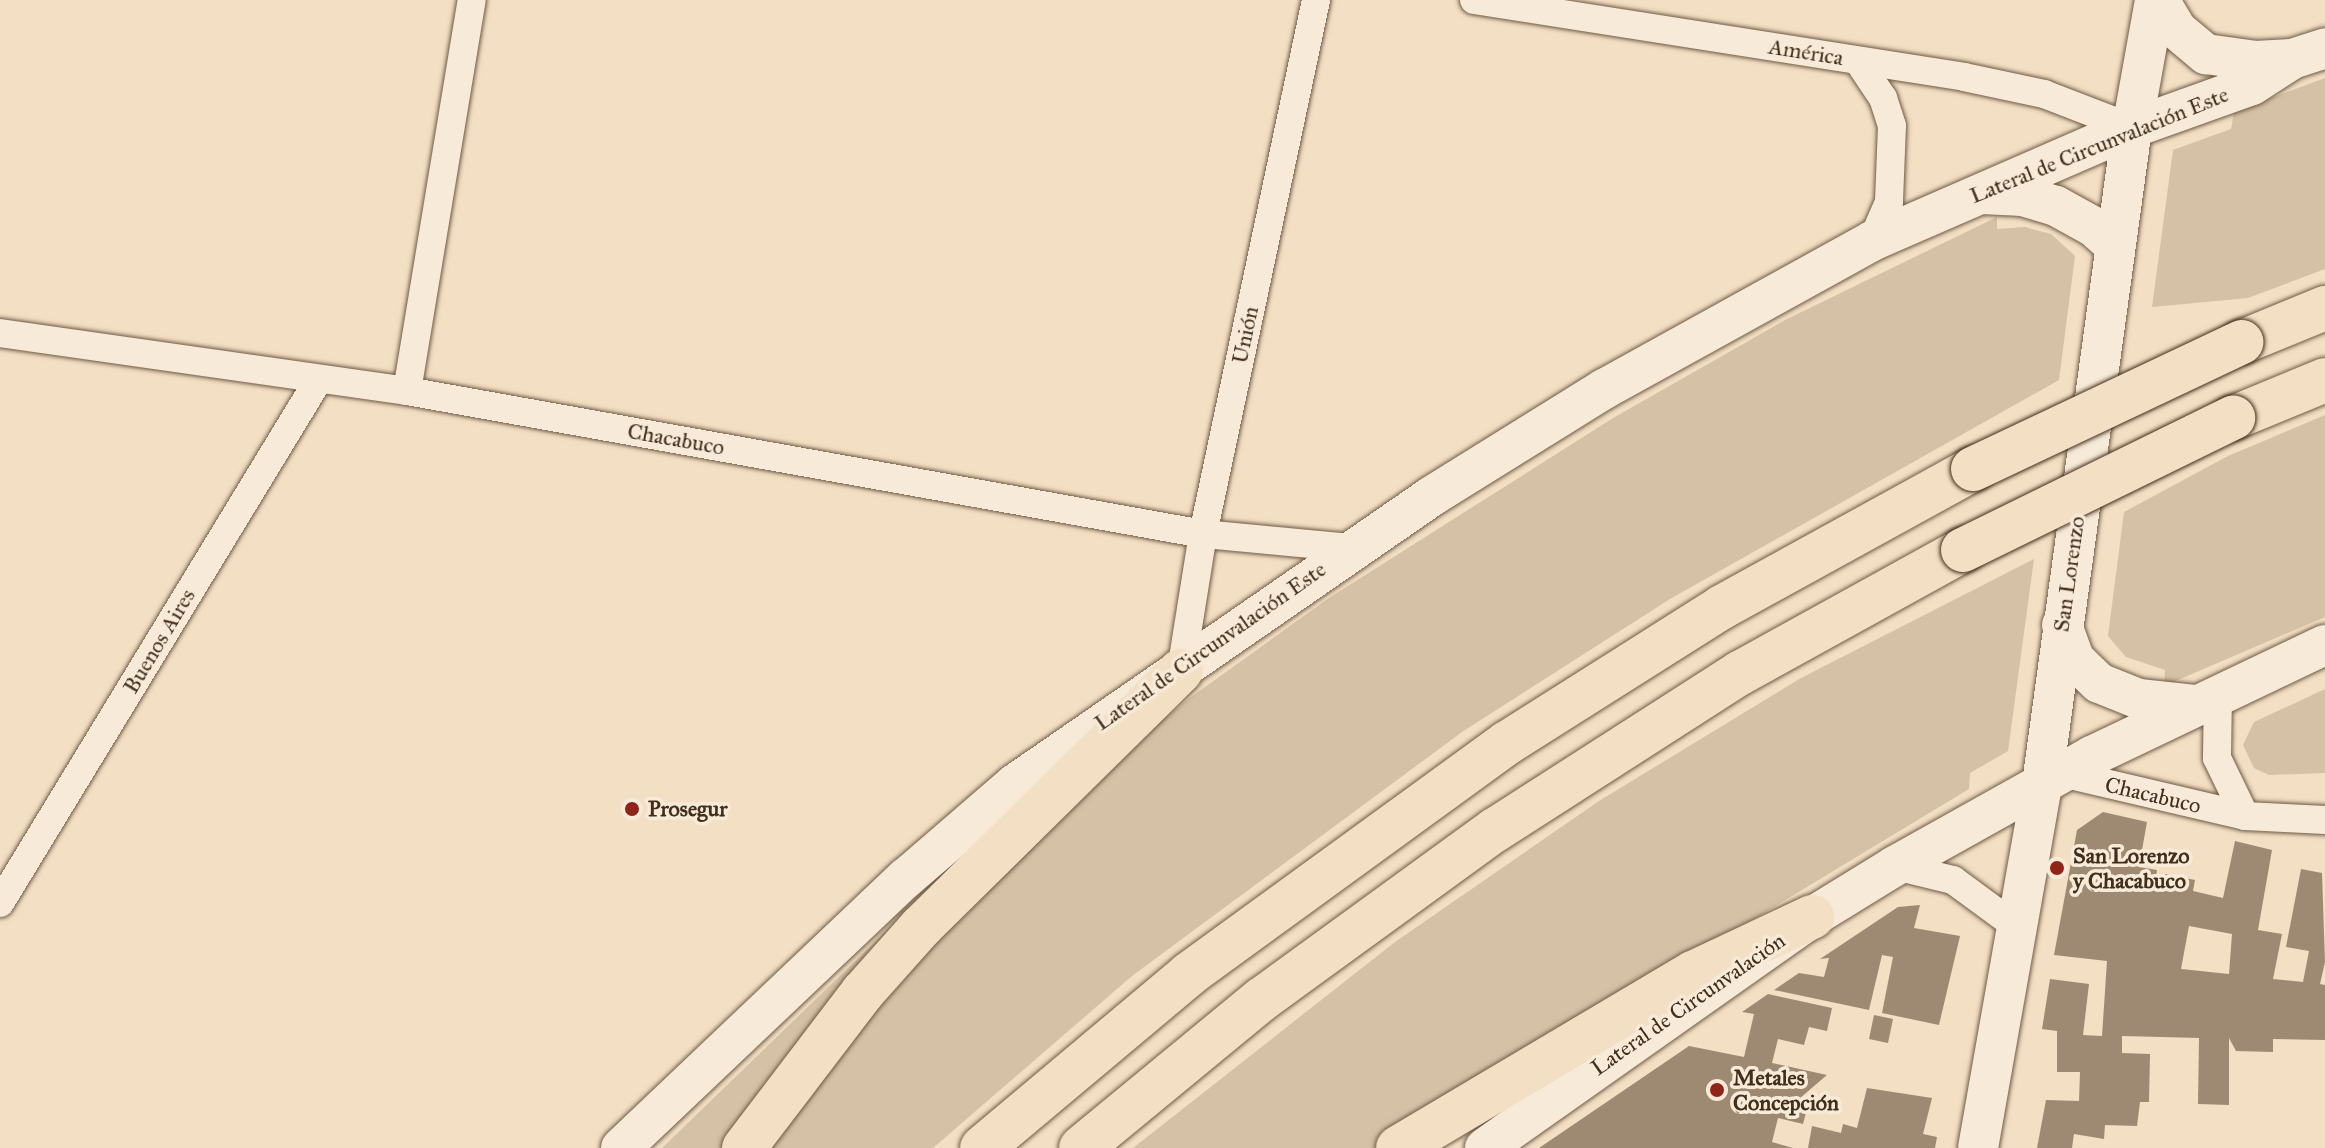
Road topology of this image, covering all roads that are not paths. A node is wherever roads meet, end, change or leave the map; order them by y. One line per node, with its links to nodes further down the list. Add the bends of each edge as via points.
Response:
1 (472, 0): 15 (street)
2 (1316, 0): 16 (street, Unión)
3 (1474, 0): 6 (street, América)
4 (2157, 0): 5 (street, via 2177,30 2206,54 2255,61); 7 (street, San Lorenzo)
5 (2309, 54): 7 (street, Lateral de Circunvalación Este, via 2252,85)
6 (1858, 61): 7 (street, América, via 2044,94); 9 (street, via 1883,98 1892,126 1889,202)
7 (2132, 128): 8 (street, Lateral de Circunvalación Este); 10 (street, San Lorenzo)
8 (1968, 196): 9 (street, Lateral de Circunvalación Este); 10 (street, via 2001,193 2040,200 2080,218)
9 (1872, 241): 17 (street, Lateral de Circunvalación Este, via 1604,389)
10 (2115, 246): 18 (street, San Lorenzo)
11 (2325, 308): 31 (highway, bridge, via 1973,469 1722,607 1507,743 1189,974)
12 (0, 333): 13 (street, Chacabuco)
13 (319, 379): 15 (street, Chacabuco); 26 (street, Buenos Aires)
14 (2325, 380): 32 (highway, bridge, via 2233,418 1963,550 1740,673 1495,830 1285,981)
15 (407, 391): 16 (street, Chacabuco)
16 (1203, 534): 17 (street, Chacabuco); 20 (street, Unión)
17 (1352, 548): 20 (street, Lateral de Circunvalación Este)
18 (2062, 625): 21 (street, via 2075,660 2099,683 2139,699); 22 (street, San Lorenzo)
19 (2325, 645): 21 (street, Lateral de Circunvalación)
20 (1181, 671): 29 (street, Lateral de Circunvalación Este, via 1081,735 964,826); 30 (highway, via 921,927 863,992)
21 (2206, 699): 22 (street, Lateral de Circunvalación); 23 (street, Chacabuco, via 2217,758)
22 (2052, 779): 23 (street, Chacabuco); 25 (street, Lateral de Circunvalación); 28 (street, San Lorenzo)
23 (2245, 816): 24 (street, Chacabuco)
24 (2325, 820)
25 (1895, 866): 27 (street, Lateral de Circunvalación); 28 (street, via 1953,880)
26 (0, 903)
27 (1812, 917): 33 (highway, via 1693,973); 34 (street, Lateral de Circunvalación)
28 (2017, 927): 35 (street, San Lorenzo)
29 (621, 1148)
30 (744, 1148)
31 (982, 1148)
32 (1081, 1148)
33 (1398, 1148)
34 (1485, 1148)
35 (1978, 1148)

